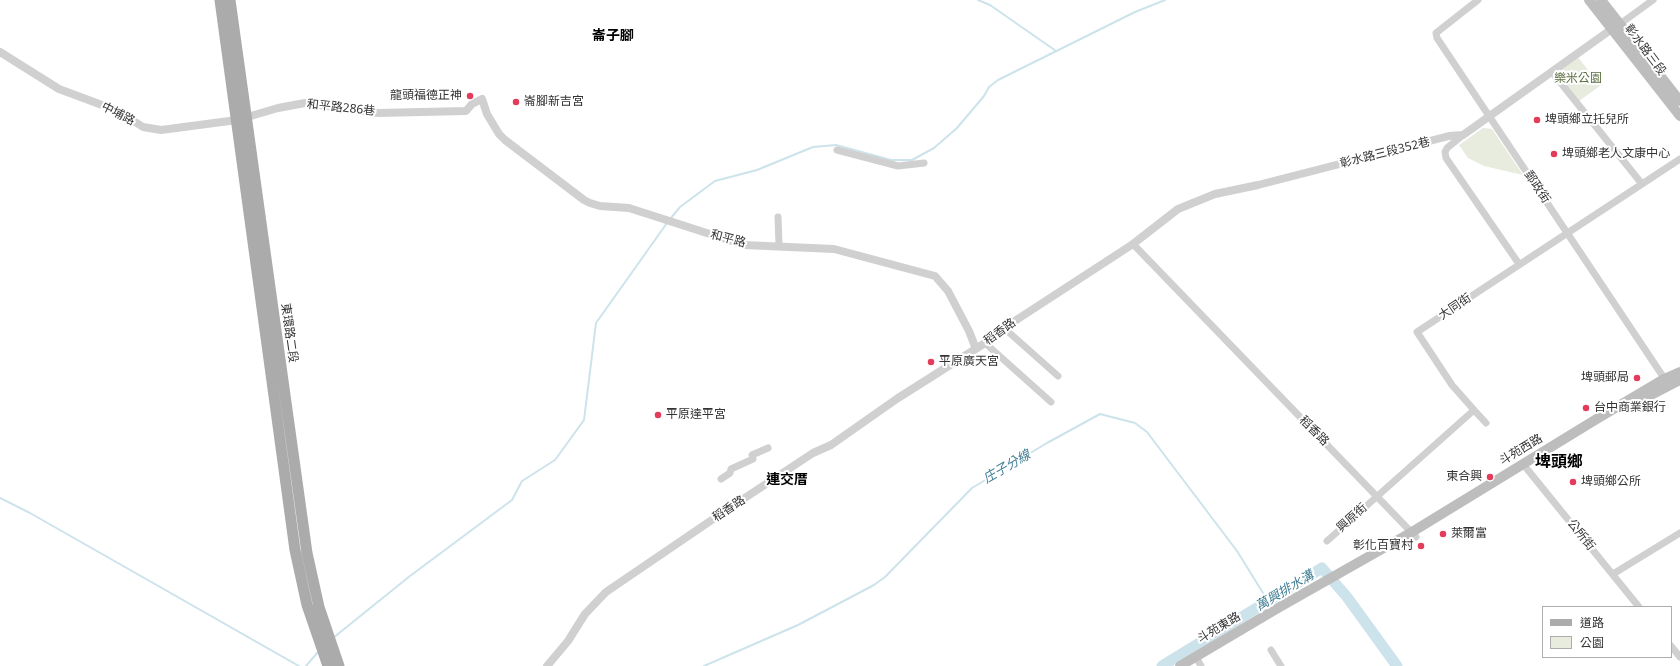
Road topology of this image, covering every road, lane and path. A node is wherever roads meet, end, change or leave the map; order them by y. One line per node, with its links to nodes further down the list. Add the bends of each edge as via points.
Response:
1 (220, 0): 14 (main road, 東環路二段)
2 (230, 0): 14 (main road, 東環路二段)
3 (1478, 0): 12 (street, 郵政街, via 1436,33 1440,43)
4 (1589, 0): 7 (main road, 彰水路三段)
5 (1601, 0): 7 (main road, 彰水路三段)
6 (1653, 0): 7 (street)
7 (1616, 26): 9 (street, 彰水路三段352巷); 11 (main road, 彰水路三段); 13 (main road, 彰水路三段)
8 (0, 52): 14 (street, 中埔路, via 59,89 118,111 143,127 160,130)
9 (1552, 72): 12 (street, 彰水路三段352巷); 19 (street)
10 (482, 99): 14 (street, 和平路286巷, via 466,111 378,113 305,103); 23 (street, 和平路, via 487,114 505,140 584,200 600,206 629,208 744,245)
11 (1680, 101)
12 (1490, 116): 15 (street, 彰水路三段352巷); 21 (street, 郵政街)
13 (1680, 116)
14 (242, 119): 49 (main road, 東環路二段, via 295,550 307,605); 50 (main road, 東環路二段, via 307,553 319,607)
15 (1463, 135): 22 (street, 彰水路三段352巷, via 1449,136 1215,194 1178,209); 24 (street, via 1445,152 1446,158)
16 (838, 150): 18 (street, via 898,166)
17 (1680, 159): 19 (street, 大同街)
18 (924, 163)
19 (1642, 184): 21 (street, 大同街)
20 (778, 217): 23 (street)
21 (1568, 233): 24 (street, 大同街); 31 (street, 郵政街)
22 (1133, 244): 25 (street, 稻香路); 38 (street, 稻香路)
23 (779, 245): 27 (street, 和平路, via 834,249 935,276 948,291)
24 (1519, 264): 33 (street, 大同街, via 1417,332 1452,385)
25 (1004, 328): 26 (street, 稻香路); 29 (street)
26 (985, 343): 27 (street, 稻香路); 32 (street)
27 (976, 349): 51 (street, 稻香路, via 898,398 831,445 813,453 606,592 585,614 568,641)
28 (1680, 372): 31 (main road, 斗苑西路)
29 (1058, 376)
30 (1680, 380): 31 (main road, 斗苑西路)
31 (1666, 382): 36 (main road, 斗苑西路)
32 (1051, 402)
33 (1474, 410): 34 (street); 38 (street)
34 (1486, 423)
35 (768, 448): 37 (street, via 752,455 753,459 731,469 730,473)
36 (1525, 466): 40 (main road, 斗苑西路); 42 (street, 公所街)
37 (721, 479)
38 (1378, 495): 40 (street, 稻香路); 41 (street, 興原街)
39 (1680, 534): 42 (street)
40 (1414, 535): 43 (main road, 斗苑西路)
41 (1327, 541)
42 (1613, 574): 44 (street, 公所街)
43 (1336, 579): 48 (main road, 斗苑東路)
44 (1639, 606)
45 (1672, 647): 47 (street)
46 (1271, 650): 53 (street)
47 (1680, 657)
48 (1197, 663): 52 (main road, 斗苑東路)
49 (328, 666)
50 (339, 666)
51 (547, 666)
52 (1180, 666)
53 (1281, 666)

